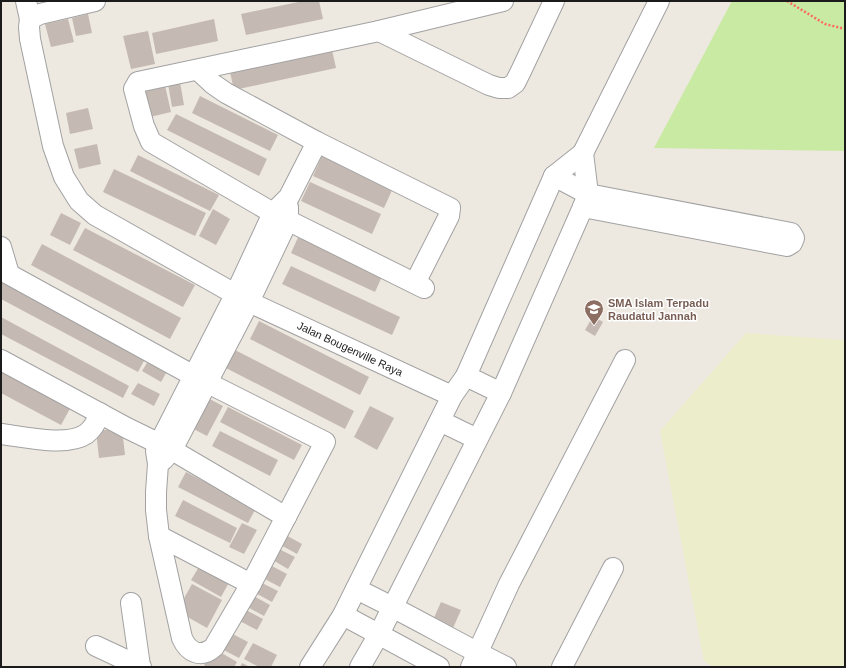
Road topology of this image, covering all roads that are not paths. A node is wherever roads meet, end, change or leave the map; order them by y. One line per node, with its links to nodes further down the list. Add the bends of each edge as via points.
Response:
1 (95, 1): 6 (street, via 40,14)
2 (499, 1): 5 (street)
3 (554, 1): 7 (street, via 521,72 508,88 489,85)
4 (659, 1): 10 (street)
5 (471, 4): 7 (street)
6 (28, 10): 17 (street, Jalan Bougenville Raya, via 30,39 53,146 64,177 79,201 95,215)
7 (379, 31): 8 (street)
8 (198, 70): 9 (street, via 226,93); 13 (street, via 136,84 134,93 147,135 151,142)
9 (317, 142): 13 (street); 13 (street, via 450,208 420,286)
10 (582, 153): 11 (street); 12 (street)
11 (554, 176): 12 (street); 20 (street)
12 (586, 200): 14 (street); 22 (street)
13 (280, 217): 17 (street)
14 (724, 227)
15 (1, 247): 16 (street)
16 (5, 272): 21 (street)
17 (242, 299): 21 (street); 23 (street, Jalan Bougenville Raya)
18 (1, 360): 24 (street)
19 (625, 360): 39 (street, via 513,577)
20 (466, 376): 22 (street); 23 (street)
21 (200, 380): 28 (street); 29 (street, via 330,445)
22 (501, 393): 27 (street)
23 (452, 396): 25 (street)
24 (100, 413): 26 (street, via 86,434 76,438 55,441); 28 (street)
25 (440, 421): 27 (street); 33 (street)
26 (1, 434)
27 (477, 439): 35 (street)
28 (163, 453): 29 (street); 30 (street, via 156,504)
29 (286, 517): 32 (street)
30 (159, 536): 32 (street); 32 (street, via 182,638 190,650 201,653 214,647)
31 (613, 568): 45 (street)
32 (251, 584)
33 (356, 589): 35 (street); 36 (street)
34 (131, 603): 40 (street)
35 (392, 606): 37 (street); 39 (street)
36 (343, 615): 37 (street); 41 (street)
37 (379, 634): 42 (street); 43 (street)
38 (96, 646): 40 (street)
39 (474, 660): 44 (street)
40 (140, 667)
41 (310, 667)
42 (360, 667)
43 (439, 667)
44 (506, 667)
45 (562, 667)

